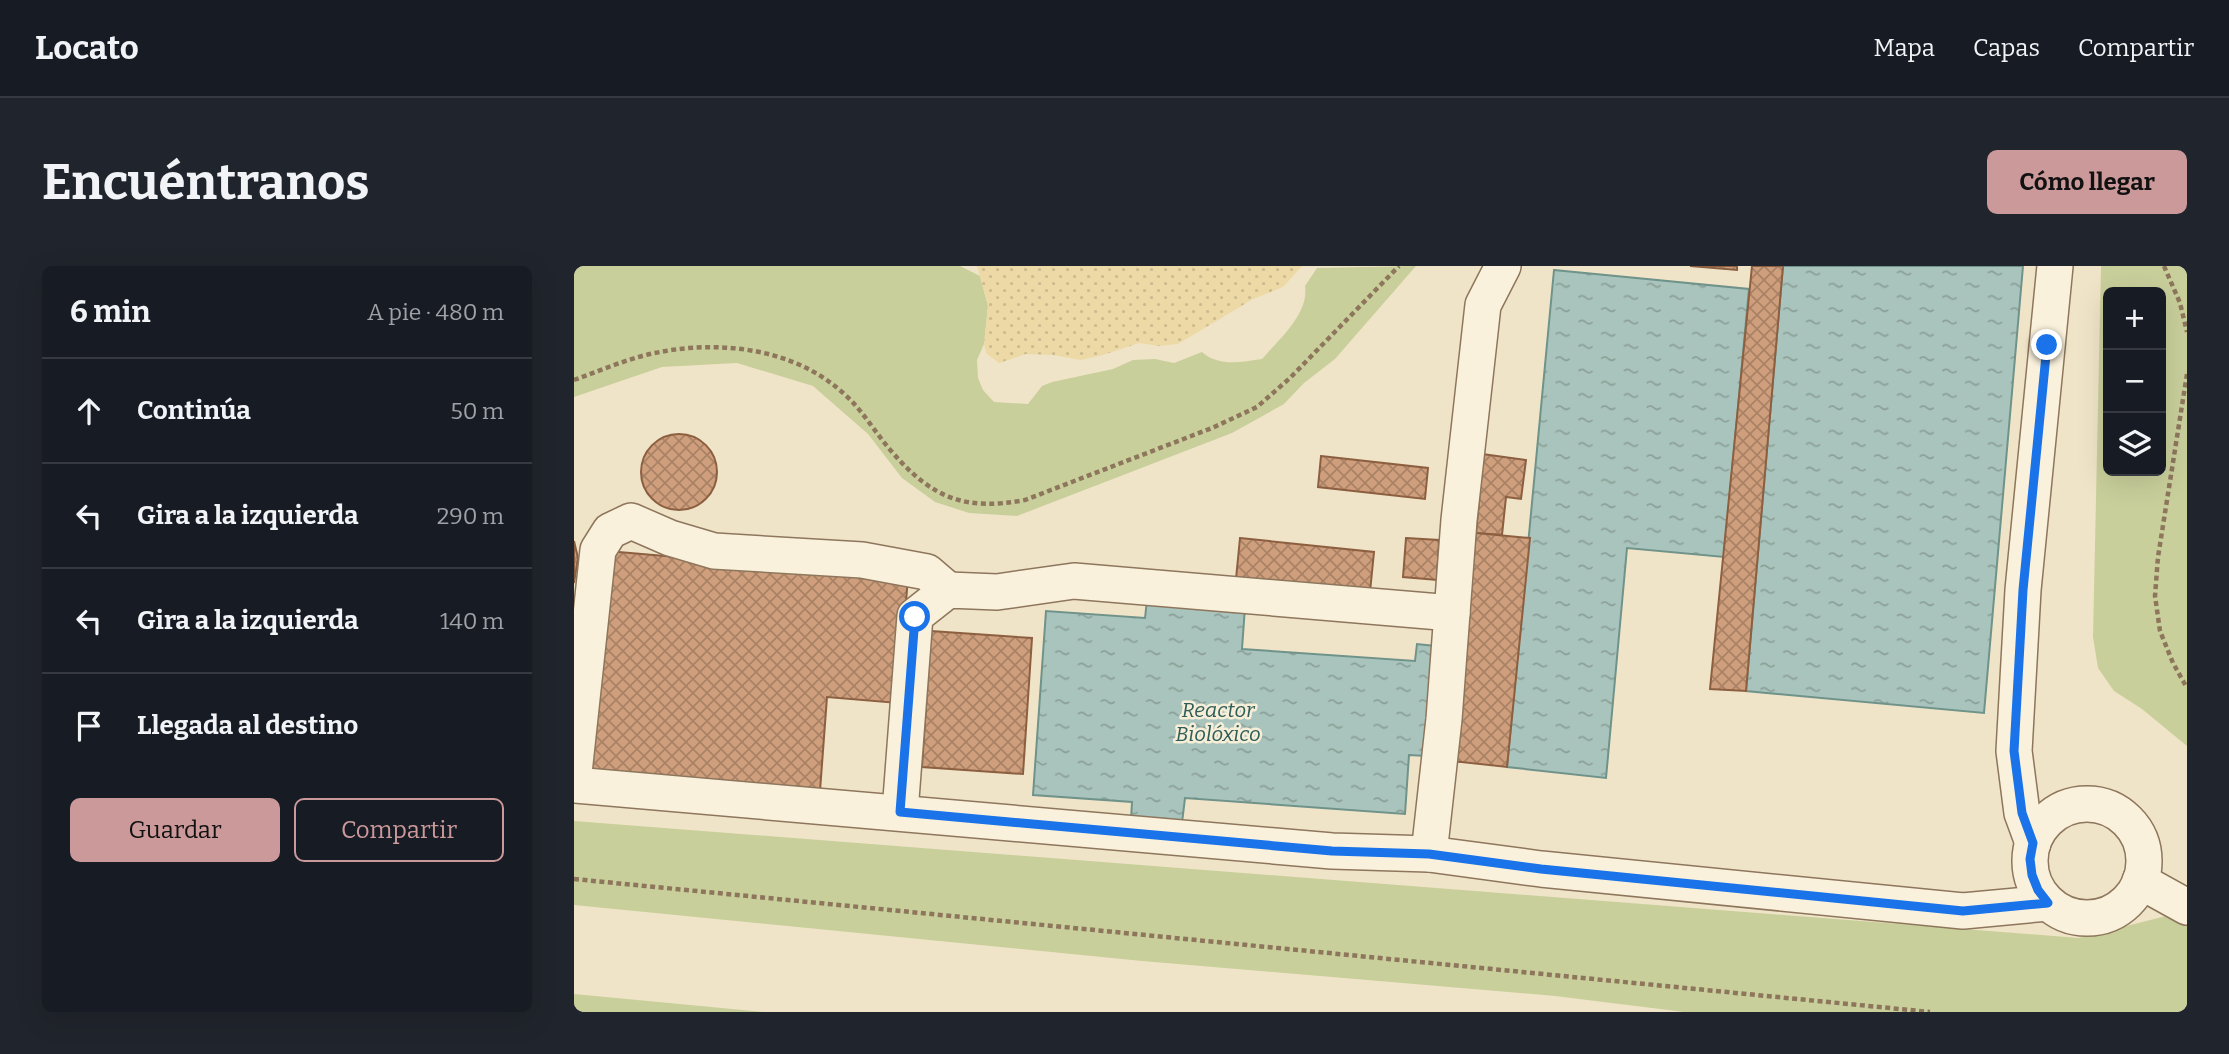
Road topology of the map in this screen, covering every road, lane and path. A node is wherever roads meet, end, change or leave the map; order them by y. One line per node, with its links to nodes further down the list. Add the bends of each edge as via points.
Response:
1 (1399, 266): 7 (path, via 1257,407 1025,500 1007,503 970,504 922,482 841,391 799,364 769,354 700,348 661,352)
2 (1503, 266): 9 (lane, via 1483,305)
3 (2055, 266): 14 (lane, via 2023,590 2014,751 2022,813)
4 (2164, 266): 5 (path)
5 (2187, 332)
6 (2187, 374): 10 (path, via 2155,596 2160,631)
7 (574, 380)
8 (948, 590): 9 (lane, via 997,592 1074,581); 11 (lane, via 927,572 862,561 714,551 631,522 610,531 597,550); 13 (lane, via 915,617)
9 (1452, 612): 15 (lane)
10 (2187, 688)
11 (574, 773)
12 (574, 785): 13 (lane)
13 (900, 812): 15 (lane, via 1332,851)
14 (2033, 843): 17 (lane, via 2054,814 2088,804 2106,808 2134,829 2144,863); 18 (lane, via 2032,875)
15 (1429, 854): 18 (lane, via 1963,911)
16 (574, 879): 20 (path)
17 (2140, 881): 18 (lane, via 2118,910 2100,917 2063,913); 19 (lane)
18 (2048, 903)
19 (2187, 907)
20 (1930, 1012)

